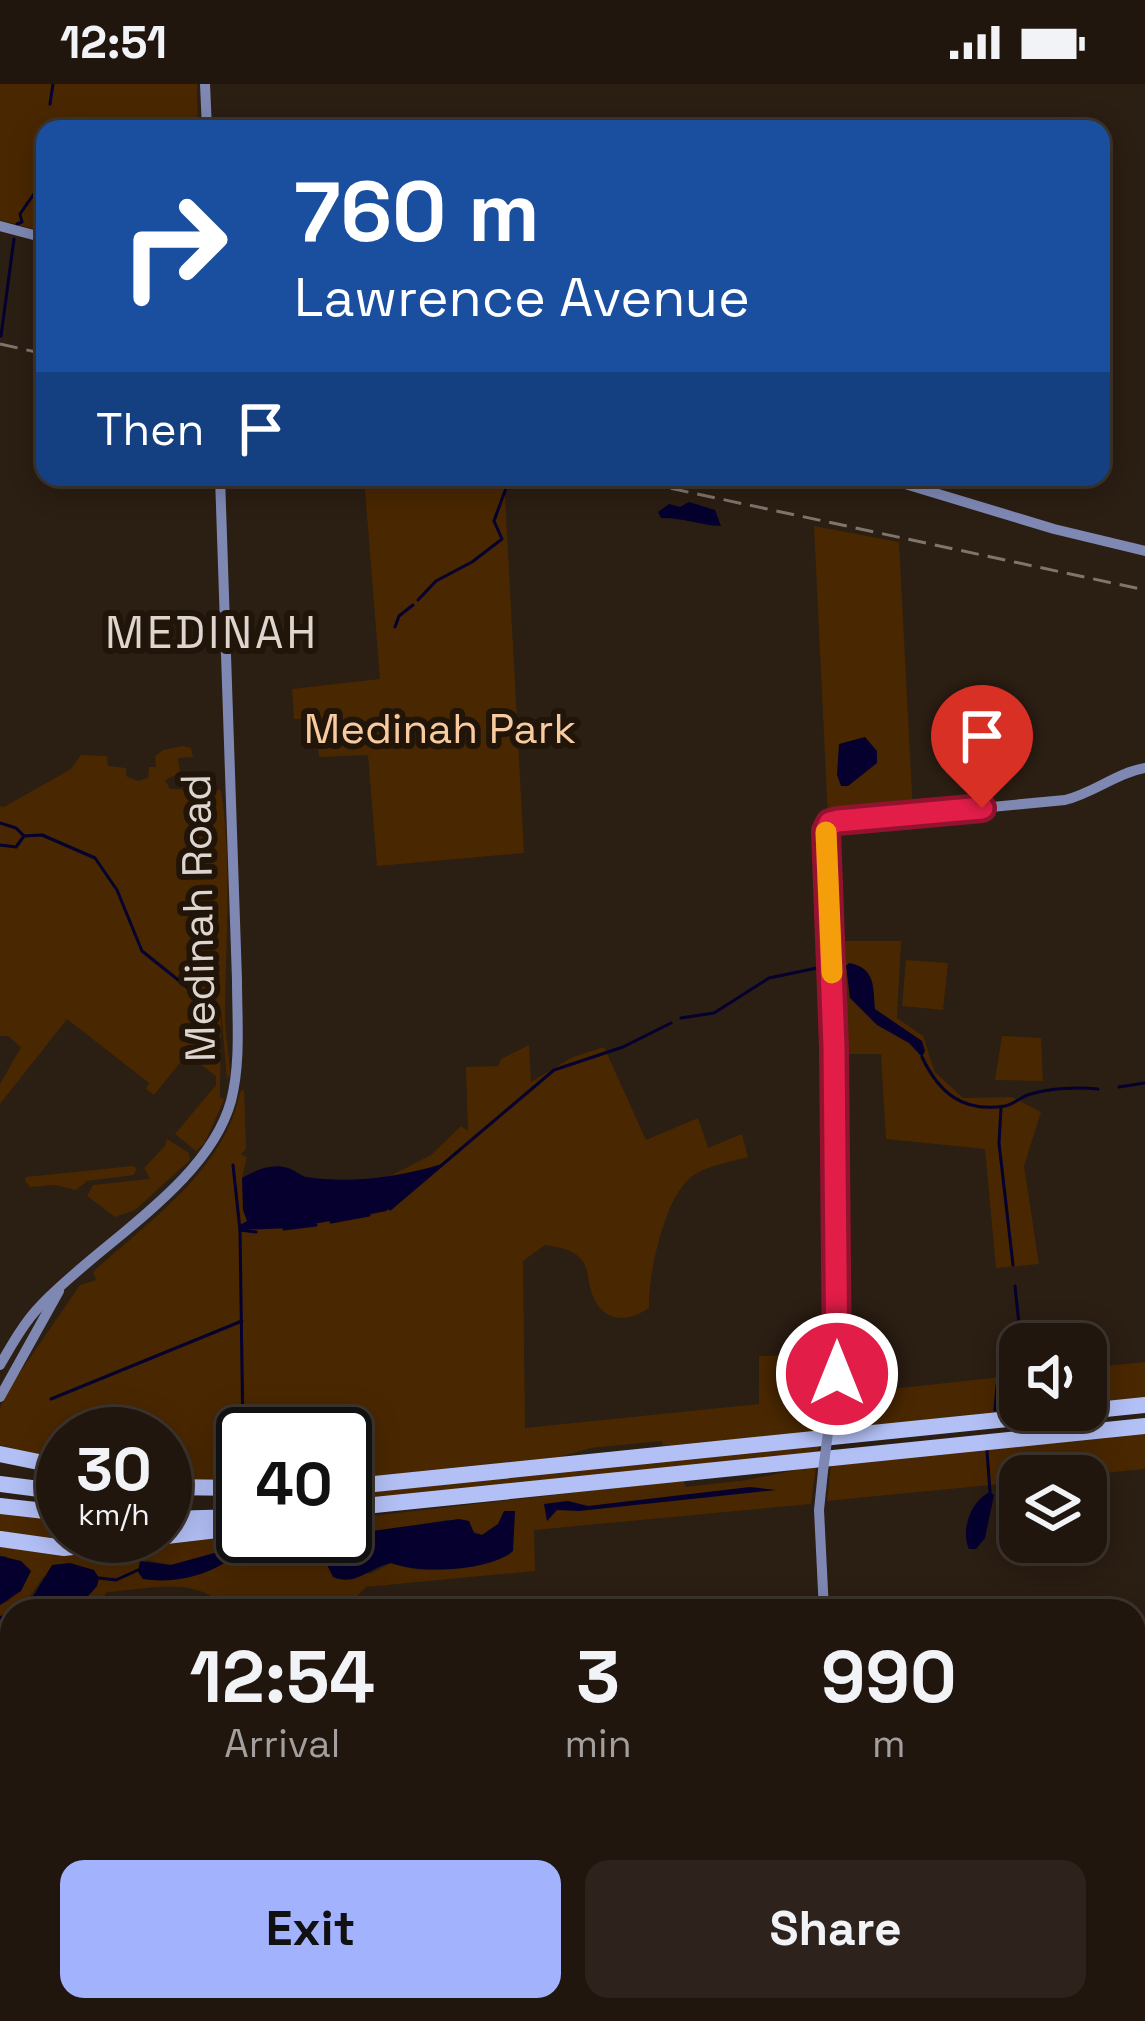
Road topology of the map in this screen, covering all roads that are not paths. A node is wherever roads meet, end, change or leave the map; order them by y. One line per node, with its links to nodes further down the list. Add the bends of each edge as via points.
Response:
1 (205, 84): 2 (main road)
2 (207, 120)
3 (0, 226): 4 (main road)
4 (36, 236)
5 (220, 486): 9 (main road, Medinah Road, via 237,980 230,1102 190,1171)
6 (912, 486): 7 (main road)
7 (1145, 550)
8 (1145, 768): 24 (main road, bridge, via 1065,800 830,823 826,831 837,1374 820,1510)
9 (61, 1288): 10 (main road, Medinah Road); 11 (main road, Medinah Road)
10 (0, 1365)
11 (0, 1397)
12 (1145, 1405): 17 (highway)
13 (1145, 1426): 20 (highway)
14 (4, 1453): 15 (highway)
15 (36, 1461)
16 (0, 1484): 18 (highway)
17 (372, 1484)
18 (36, 1489)
19 (0, 1505): 21 (highway)
20 (372, 1506)
21 (36, 1510)
22 (216, 1530): 23 (highway, via 64,1548)
23 (0, 1539)
24 (824, 1599)

